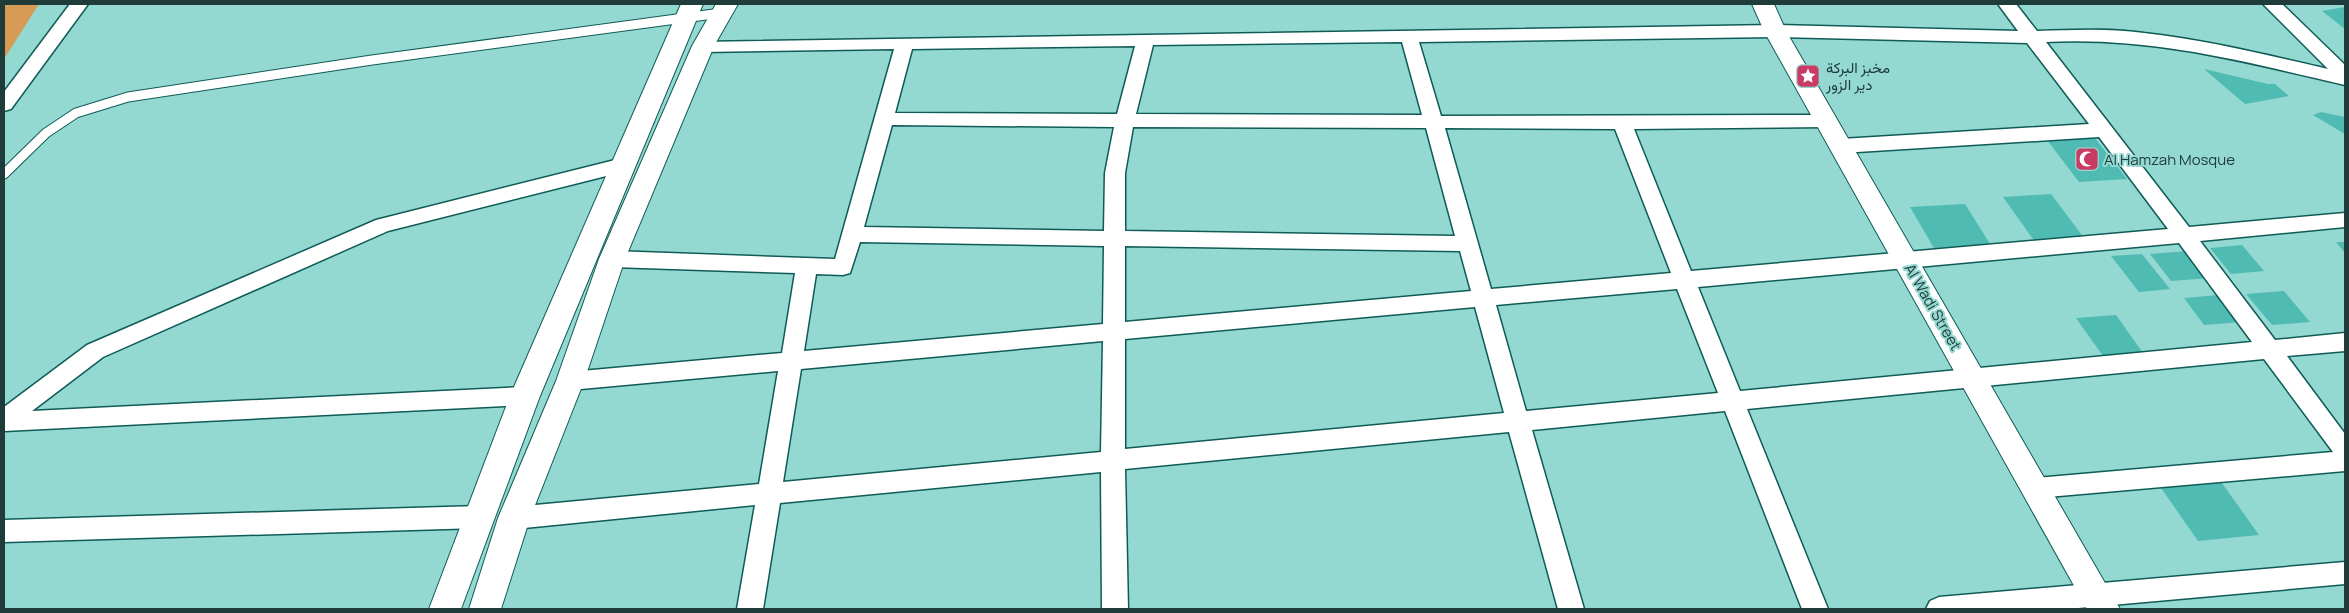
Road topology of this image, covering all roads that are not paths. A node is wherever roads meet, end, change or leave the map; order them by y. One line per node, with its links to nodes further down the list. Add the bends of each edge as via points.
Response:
1 (79, 4): 15 (street)
2 (1763, 4): 7 (main road, Al Wadi Street)
3 (2007, 4): 9 (street)
4 (2272, 4): 13 (street)
5 (724, 8): 6 (lane); 12 (main road)
6 (688, 11): 23 (main road); 24 (lane, via 128,97 76,113 46,133)
7 (1776, 31): 8 (street); 9 (street); 18 (main road, Al Wadi Street)
8 (1409, 36): 10 (street); 19 (street)
9 (2032, 37): 14 (street, via 2143,38 2209,48); 21 (street)
10 (1145, 40): 11 (street); 17 (street)
11 (905, 42): 12 (street); 16 (street)
12 (704, 46): 30 (main road)
13 (2339, 61): 14 (street)
14 (2345, 77)
15 (4, 105)
16 (884, 119): 17 (street); 26 (street)
17 (1125, 120): 19 (street); 28 (street, via 1116,174)
18 (1826, 121): 20 (street); 22 (main road, Al Wadi Street)
19 (1434, 122): 20 (street); 29 (street)
20 (1622, 123): 33 (street)
21 (2103, 130): 22 (street); 27 (street)
22 (1841, 146): 31 (main road, Al Wadi Street)
23 (623, 165): 41 (main road); 43 (street, via 383,225 95,351)
24 (4, 174)
25 (2345, 220): 27 (street)
26 (852, 234): 28 (street); 32 (street, via 843,267)
27 (2184, 234): 31 (street); 37 (street)
28 (1115, 238): 29 (street); 35 (street)
29 (1468, 244): 34 (street)
30 (612, 259): 32 (street); 40 (main road)
31 (1906, 260): 33 (street); 39 (main road, Al Wadi Street)
32 (807, 266): 38 (street)
33 (1684, 280): 34 (street); 42 (street)
34 (1483, 298): 35 (street); 44 (street)
35 (1114, 332): 38 (street); 46 (street)
36 (2345, 342): 37 (street)
37 (2268, 350): 39 (street); 45 (street)
38 (791, 361): 40 (street); 49 (street)
39 (1973, 378): 42 (street); 48 (main road, Al Wadi Street)
40 (570, 381): 51 (main road)
41 (525, 396): 43 (street); 50 (main road)
42 (1732, 401): 44 (street); 60 (street)
43 (4, 421)
44 (1518, 422): 46 (street); 59 (street)
45 (2345, 451)
46 (1113, 460): 49 (street); 58 (street)
47 (2345, 461): 48 (street)
48 (2036, 488): 54 (main road, Al Wadi Street)
49 (768, 493): 51 (street); 57 (street)
50 (479, 517): 52 (street); 55 (main road)
51 (514, 518): 56 (main road)
52 (4, 530)
53 (2345, 573): 54 (street)
54 (2100, 602): 61 (street)
55 (445, 609)
56 (485, 609)
57 (750, 609)
58 (1116, 609)
59 (1571, 609)
60 (1816, 609)
61 (1939, 609)

